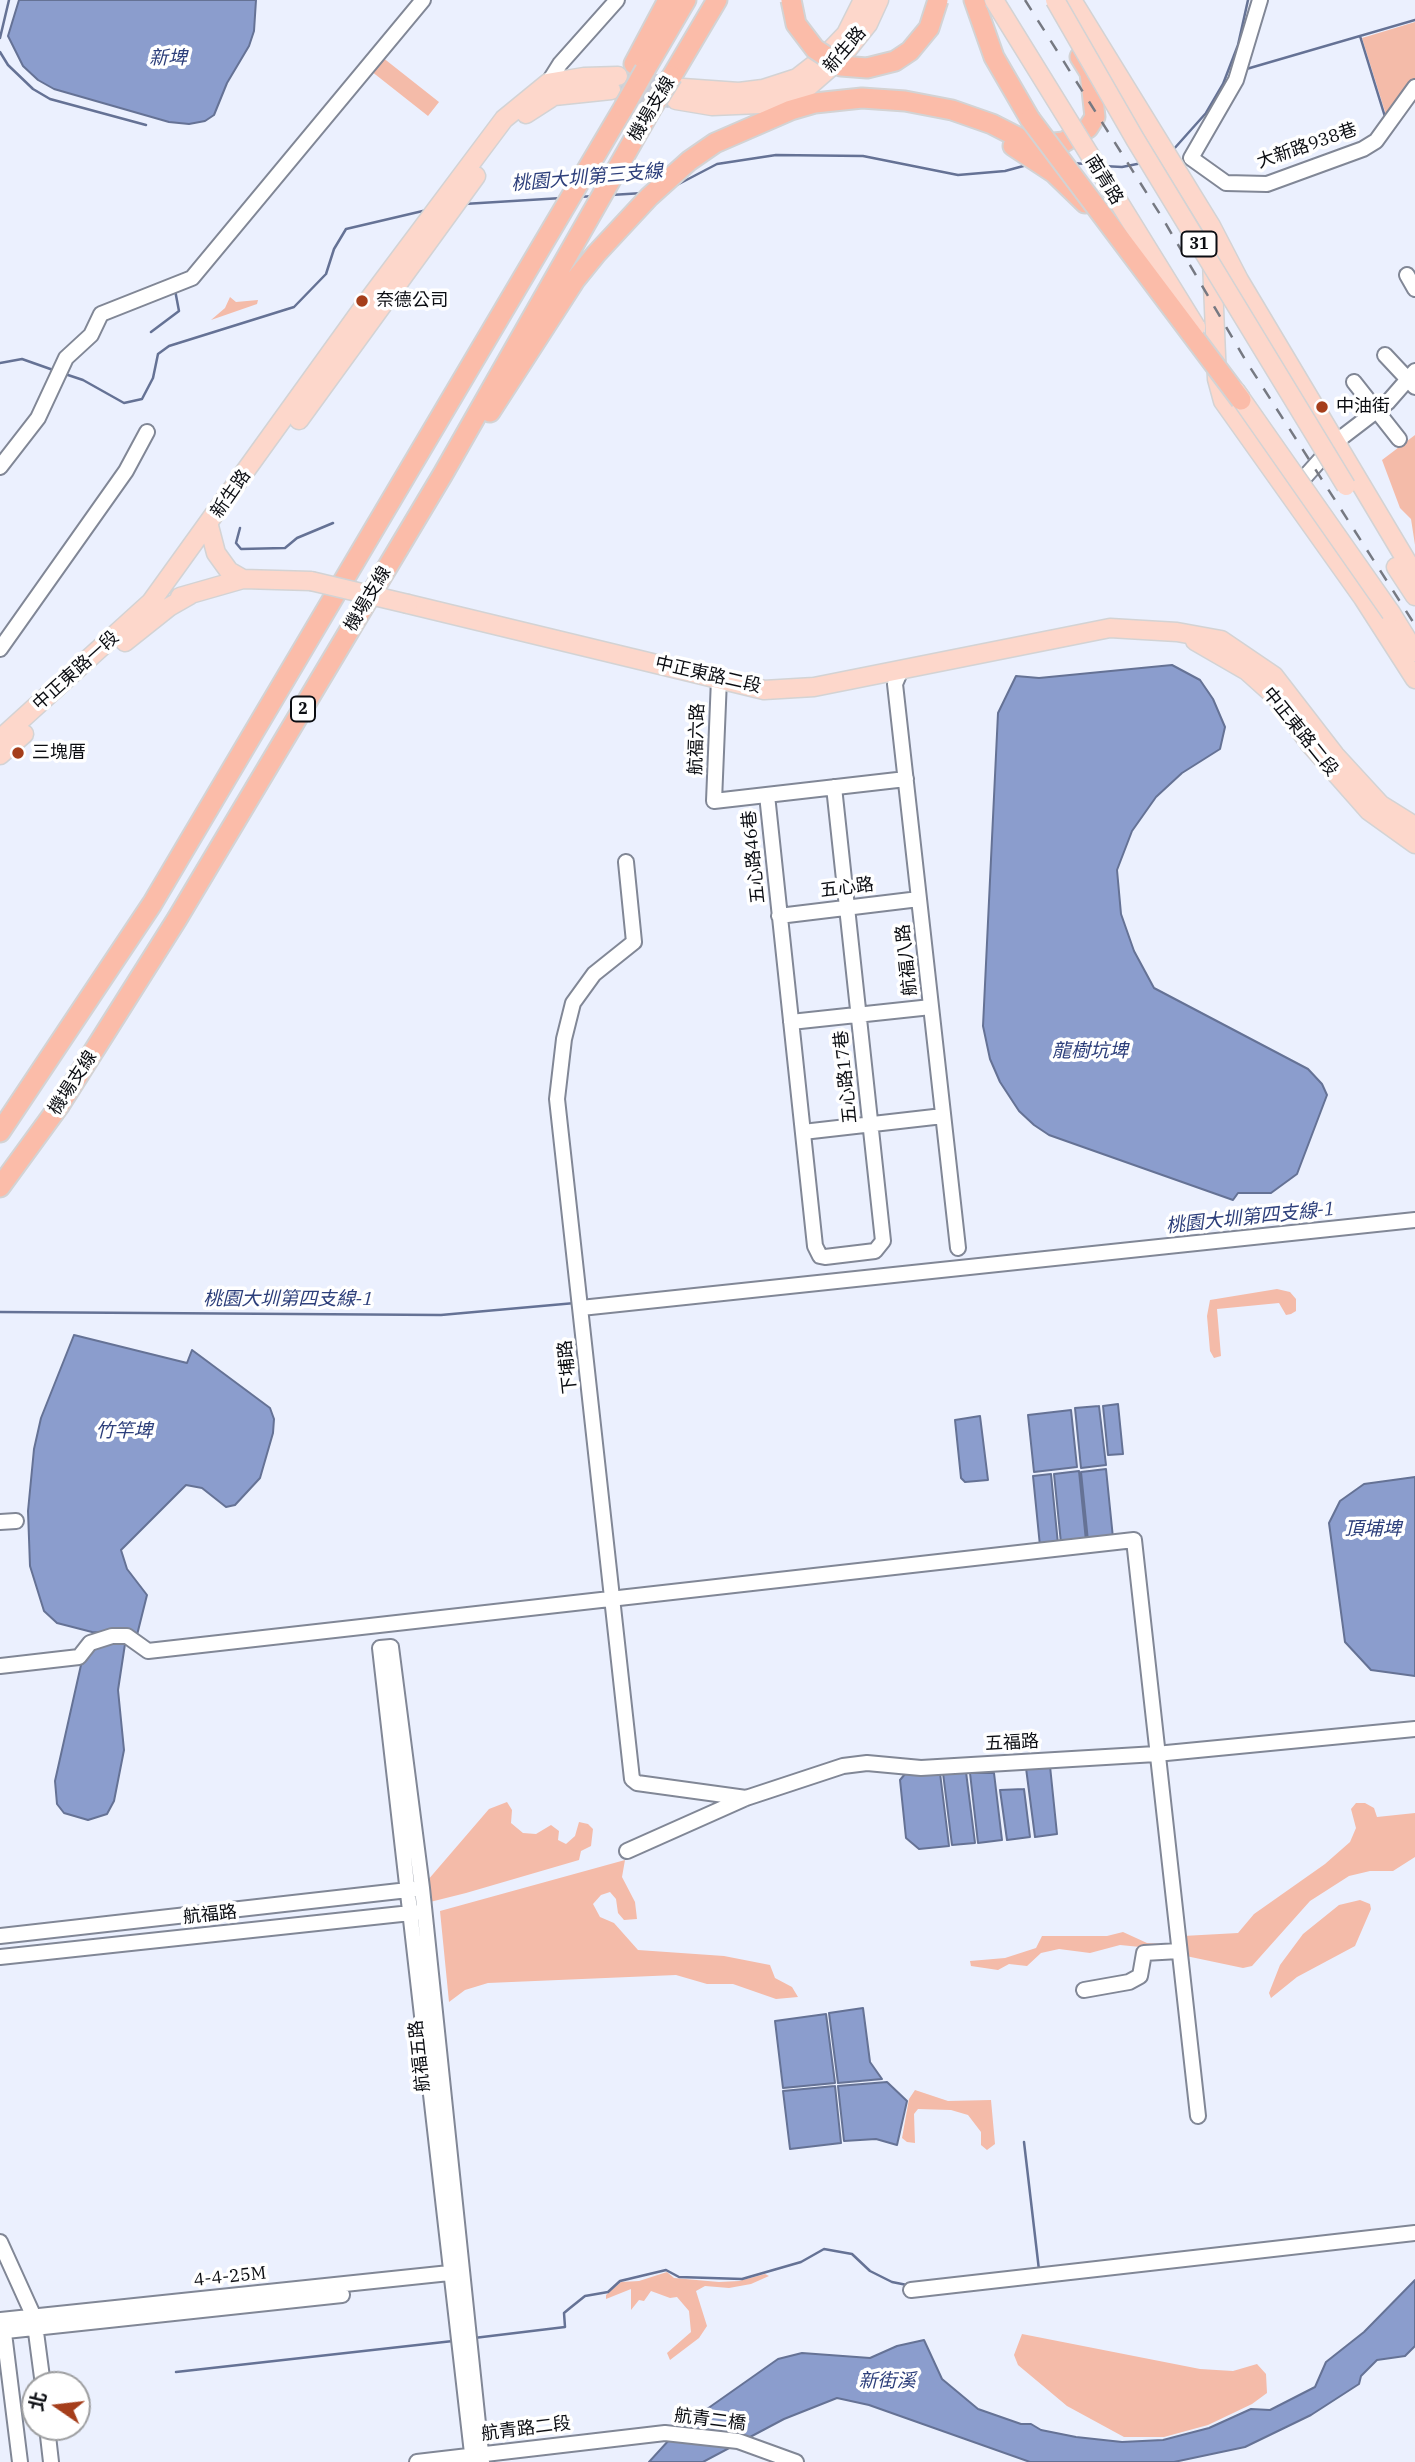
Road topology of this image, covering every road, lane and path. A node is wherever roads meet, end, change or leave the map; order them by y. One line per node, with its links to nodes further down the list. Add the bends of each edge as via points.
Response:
1 (423, 0): 37 (street, via 192,278 101,314 92,335 66,358 38,418)
2 (617, 0): 16 (street)
3 (668, 0): 17 (highway)
4 (686, 0): 17 (highway, 機場支線)
5 (717, 0): 19 (highway, 機場支線 / 2)
6 (791, 0): 9 (highway, bridge, via 796,24 815,49 841,66 867,68 895,61 910,51 929,28)
7 (863, 0): 19 (main road, 新生路, via 846,34 797,78 739,92)
8 (879, 0): 19 (main road, 新生路, via 847,51 808,87 760,104 712,106)
9 (938, 0)
10 (974, 0): 23 (highway, bridge, via 993,57 1030,119)
11 (993, 0): 30 (main road, 南青路 / 31, bridge)
12 (1045, 0): 21 (highway, via 1090,73 1096,112 1090,127 1063,142 1033,145 970,115 905,101 838,100)
13 (1055, 0): 44 (main road, 31, bridge)
14 (1072, 0): 24 (main road, via 1211,226)
15 (1260, 0): 18 (street, 大新路938巷, via 1236,80 1191,158 1226,183 1267,184 1363,149 1376,141)
16 (548, 83): 17 (main road, 新生路, via 584,77); 20 (street); 22 (main road, 新生路, via 504,119)
17 (624, 86): 20 (main road, 新生路, via 554,96); 69 (highway, 機場支線 / 2, via 580,177 511,299 152,904)
18 (1415, 87)
19 (677, 88): 38 (highway, 機場支線 / 2, bridge, via 650,111)
20 (536, 104): 22 (main road, 新生路)
21 (791, 110): 23 (highway, bridge, via 901,110 980,130 1054,173); 38 (highway, via 715,144 689,161 624,221 575,280 508,387)
22 (464, 182): 40 (main road, 新生路)
23 (1119, 236): 30 (highway, bridge)
24 (1219, 254): 34 (main road); 39 (main road, via 1217,379 1223,401)
25 (1408, 275): 26 (street)
26 (1415, 289)
27 (1385, 355): 28 (street)
28 (1413, 379): 31 (street)
29 (1354, 382): 31 (street)
30 (1241, 400): 48 (main road, 南青路 / 31, bridge)
31 (1378, 411): 33 (street); 34 (street)
32 (147, 432): 47 (street, via 126,471)
33 (1399, 439)
34 (1337, 441): 35 (street); 36 (main road)
35 (1324, 455): 36 (main road); 39 (street)
36 (1346, 460): 41 (main road)
37 (0, 467)
38 (443, 474): 71 (highway, 機場支線 / 2, via 177,919 59,1106)
39 (1290, 494): 51 (main road)
40 (210, 533): 42 (main road, via 229,571); 45 (main road, 中正東路一段)
41 (1415, 575)
42 (243, 579): 43 (main road, 中正東路一段); 52 (main road, 中正東路二段, bridge, via 311,580)
43 (190, 595): 45 (main road, 中正東路一段); 49 (main road, 中正東路一段)
44 (1415, 596)
45 (159, 601): 49 (main road, 中正東路一段); 53 (main road, 中正東路一段)
46 (1177, 632): 50 (main road, 中正東路二段, via 1110,628); 58 (main road, 中正東路二段, via 1221,640 1274,676 1381,805); 59 (main road, 中正東路二段, via 1248,671 1276,697 1368,811)
47 (0, 649)
48 (1415, 652)
49 (107, 658): 54 (main road, 中正東路一段)
50 (901, 670): 52 (main road, 中正東路二段, via 785,690); 55 (street, 航福八路, via 895,684)
51 (1415, 678)
52 (719, 679): 57 (street, 航福六路, via 714,801)
53 (0, 739)
54 (0, 755)
55 (906, 779): 56 (street); 61 (street, 航福八路)
56 (834, 787): 57 (street); 62 (street, 五心路17巷)
57 (766, 795): 63 (street, 五心路46巷)
58 (1415, 826)
59 (1415, 844)
60 (626, 862): 75 (street, 下埔路, via 634,942 594,974 573,1003 557,1099)
61 (919, 900): 62 (street, 五心路); 64 (street, 航福八路)
62 (847, 908): 63 (street, 五心路); 65 (street, 五心路17巷)
63 (779, 916): 66 (street, 五心路46巷)
64 (931, 1007): 65 (street); 67 (street, 航福八路)
65 (859, 1015): 66 (street); 68 (street, 五心路17巷)
66 (791, 1022): 70 (street, 五心路46巷)
67 (943, 1116): 68 (street); 74 (street, 航福八路)
68 (871, 1125): 70 (street); 73 (street, 五心路17巷)
69 (0, 1132)
70 (803, 1132): 73 (street, 五心路46巷, via 816,1252 825,1257 875,1251)
71 (0, 1186)
72 (1415, 1220): 75 (street)
73 (883, 1241)
74 (958, 1248)
75 (581, 1308): 78 (street, 下埔路)
76 (16, 1521): 77 (street)
77 (0, 1522)
78 (611, 1600): 80 (street, via 148,1651 127,1636 112,1636 90,1643 79,1657); 82 (street, via 1134,1540); 83 (street, 下埔路, via 632,1779)
79 (385, 1647): 85 (street, 航福五路)
80 (0, 1666)
81 (1415, 1729): 82 (street, 五福路)
82 (1156, 1754): 83 (street, 五福路, via 921,1768 867,1763 843,1766); 88 (street)
83 (746, 1798): 84 (street, 五福路)
84 (627, 1852)
85 (415, 1889): 86 (street, 航福五路); 87 (street, 航福路)
86 (417, 1912): 89 (street, 航福路); 94 (street, 航福五路)
87 (0, 1936)
88 (1179, 1951): 90 (street, via 1144,1953 1140,1976); 91 (street)
89 (0, 1957)
90 (1084, 1990)
91 (1198, 2116)
92 (1415, 2233): 95 (street)
93 (0, 2242): 97 (street)
94 (457, 2277): 97 (street, 4-4-25M); 101 (street, 航福五路); 101 (street, 航福五路, via 458,2340)
95 (911, 2290)
96 (2, 2323): 97 (street, 4-4-25M); 102 (street)
97 (36, 2323): 98 (street)
98 (41, 2371)
99 (640, 2435): 101 (street, 航青路二段); 105 (street, 航青二橋, via 697,2434 738,2441)
100 (49, 2441): 103 (street)
101 (478, 2458): 104 (street, 航青路二段)
102 (20, 2462)
103 (51, 2462)
104 (417, 2462)
105 (796, 2462)

